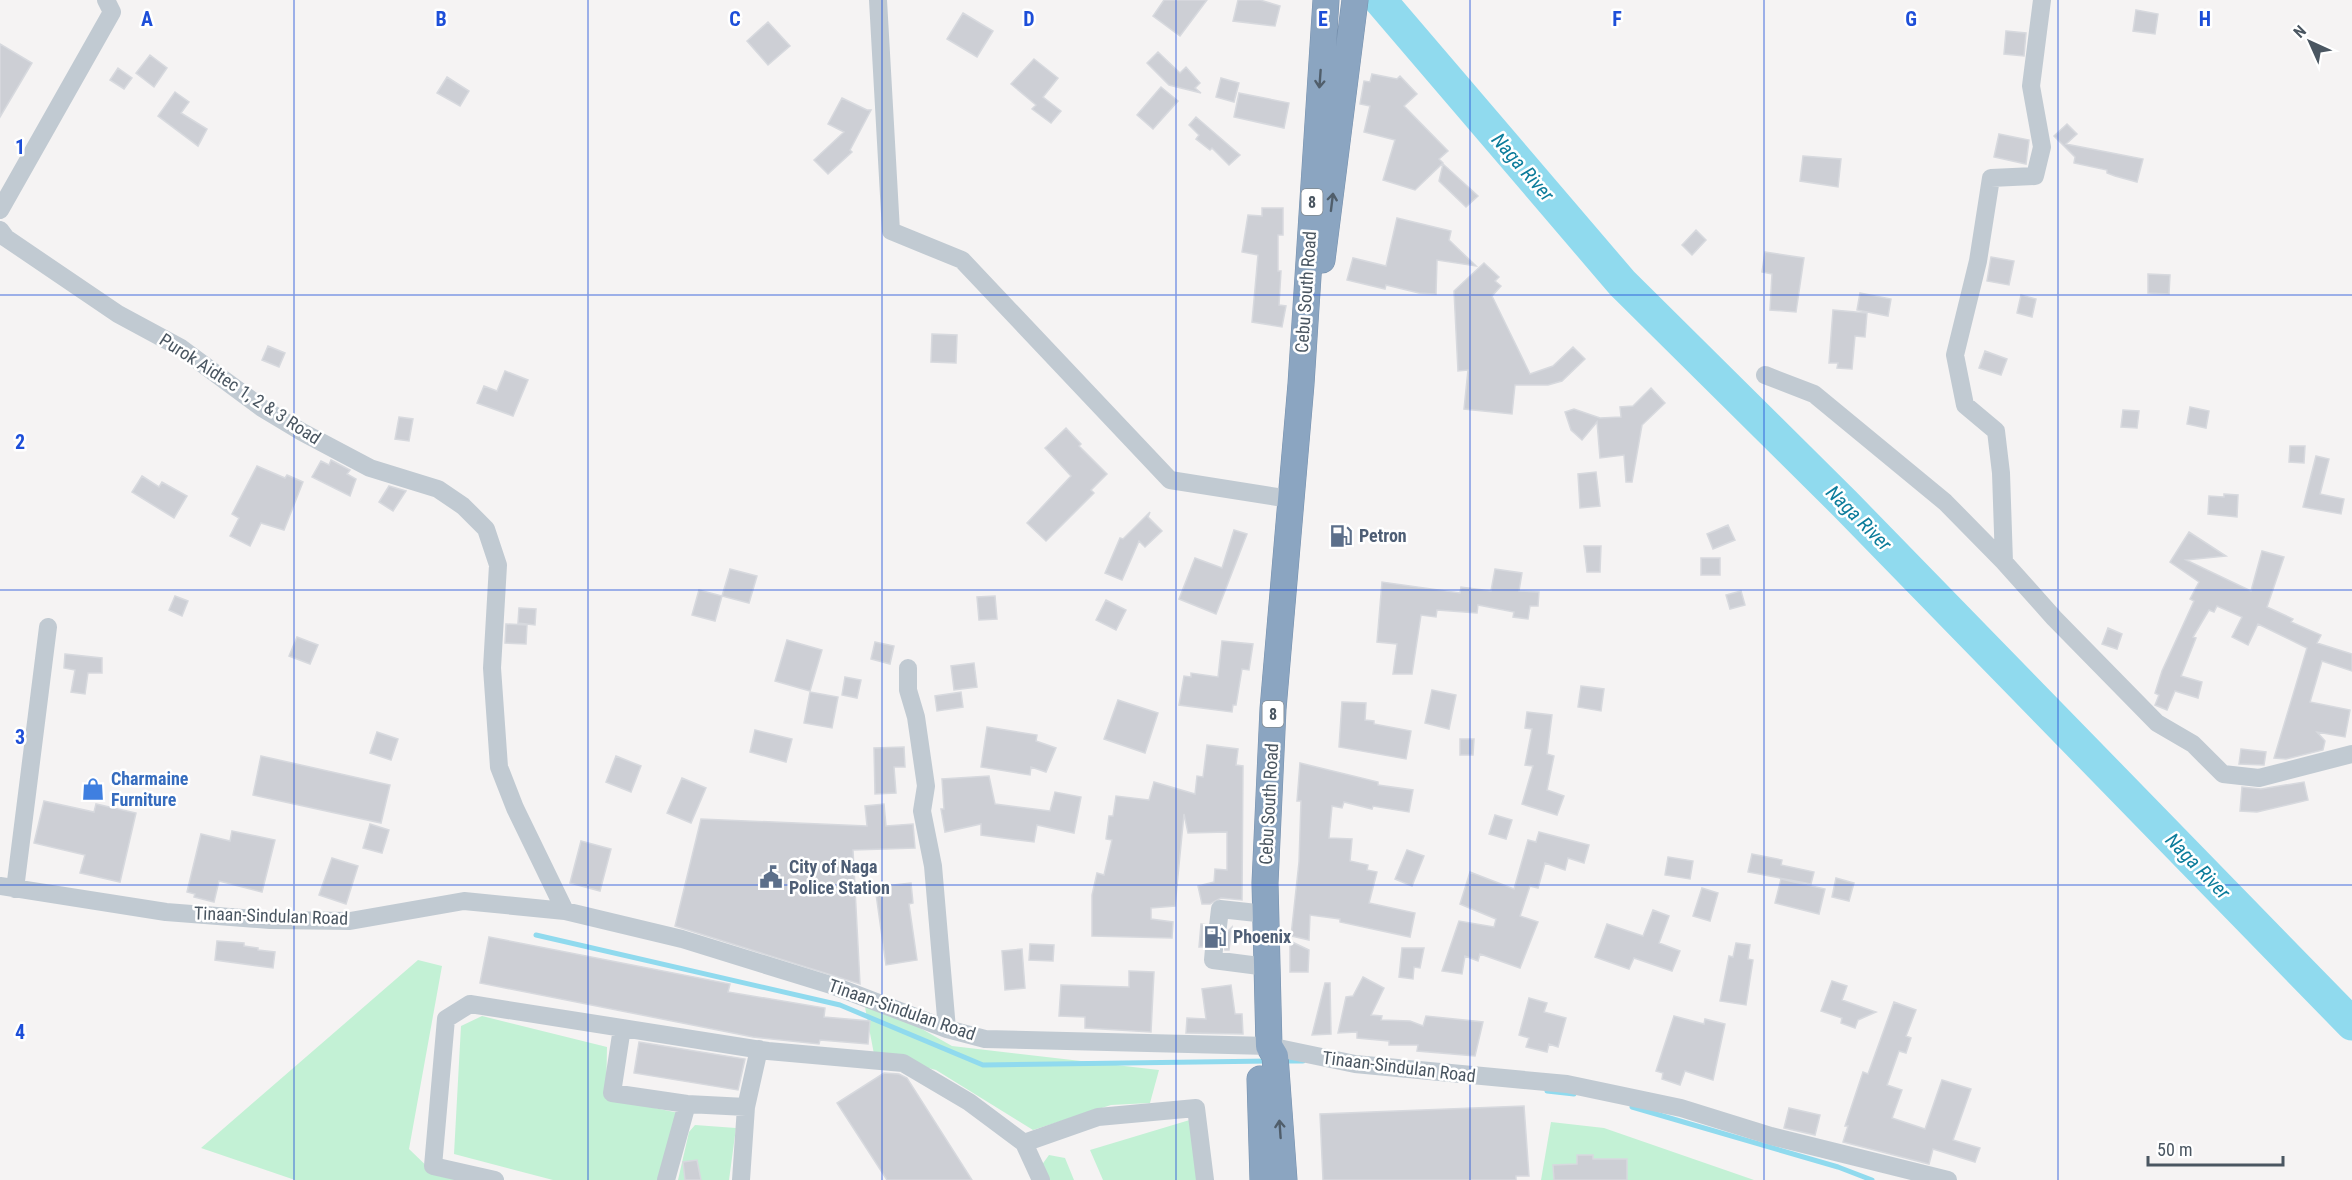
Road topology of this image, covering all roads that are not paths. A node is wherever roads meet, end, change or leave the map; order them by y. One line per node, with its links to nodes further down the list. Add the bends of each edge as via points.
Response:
1 (106, 0): 6 (street, via 112,12)
2 (878, 0): 10 (street, via 891,231 962,260 1170,480)
3 (1355, 0): 9 (highway, Cebu South Road / 8, one-way to 3, via 1329,220)
4 (2042, 0): 11 (street, via 2031,86 2042,147 2035,176 1991,178 1978,261 1955,355 1965,405 1996,431)
5 (1325, 10): 9 (highway, Cebu South Road / 8, one-way to 9)
6 (0, 210)
7 (0, 230): 16 (street, Purok Aidtec 1, 2 & 3 Road, via 6,238 118,314 181,348 282,420 370,468 438,489 486,529 498,565 492,668 499,767)
8 (1765, 375): 11 (street, via 1814,394 1945,502)
9 (1300, 384): 10 (highway, Cebu South Road / 8)
10 (1290, 499): 17 (highway, Cebu South Road / 8, via 1273,710)
11 (2004, 562): 14 (street, via 2157,723 2193,744 2223,774 2259,778)
12 (48, 627): 15 (street)
13 (908, 668): 22 (street, via 908,690 924,767 922,811 933,866)
14 (2352, 754)
15 (8, 888): 16 (street, Tinaan-Sindulan Road, via 166,912 270,920 350,921 464,901)
16 (565, 911): 22 (street, Tinaan-Sindulan Road, via 682,939 834,986)
17 (1266, 914): 18 (street, via 1220,909); 20 (highway, Cebu South Road / 8)
18 (1218, 926)
19 (1214, 949): 20 (street, via 1213,960)
20 (1267, 967): 24 (highway, Cebu South Road / 8)
21 (622, 1028): 23 (street); 25 (street, via 612,1093); 28 (street, via 470,1004 446,1019 433,1166)
22 (947, 1029): 24 (street, Tinaan-Sindulan Road, via 985,1039)
23 (759, 1049): 26 (street); 27 (street, via 903,1063 969,1102)
24 (1268, 1063): 33 (highway, Cebu South Road / 8); 34 (highway, Cebu South Road / 8, one-way to 24); 35 (street, Tinaan-Sindulan Road, via 1355,1064 1578,1086 1681,1108 1771,1136)
25 (687, 1104): 26 (street); 29 (street)
26 (746, 1107): 30 (street)
27 (1024, 1143): 31 (street); 32 (street, via 1098,1117 1196,1108)
28 (495, 1180)
29 (666, 1180)
30 (741, 1180)
31 (1041, 1180)
32 (1205, 1180)
33 (1263, 1180)
34 (1284, 1180)
35 (1948, 1180)

